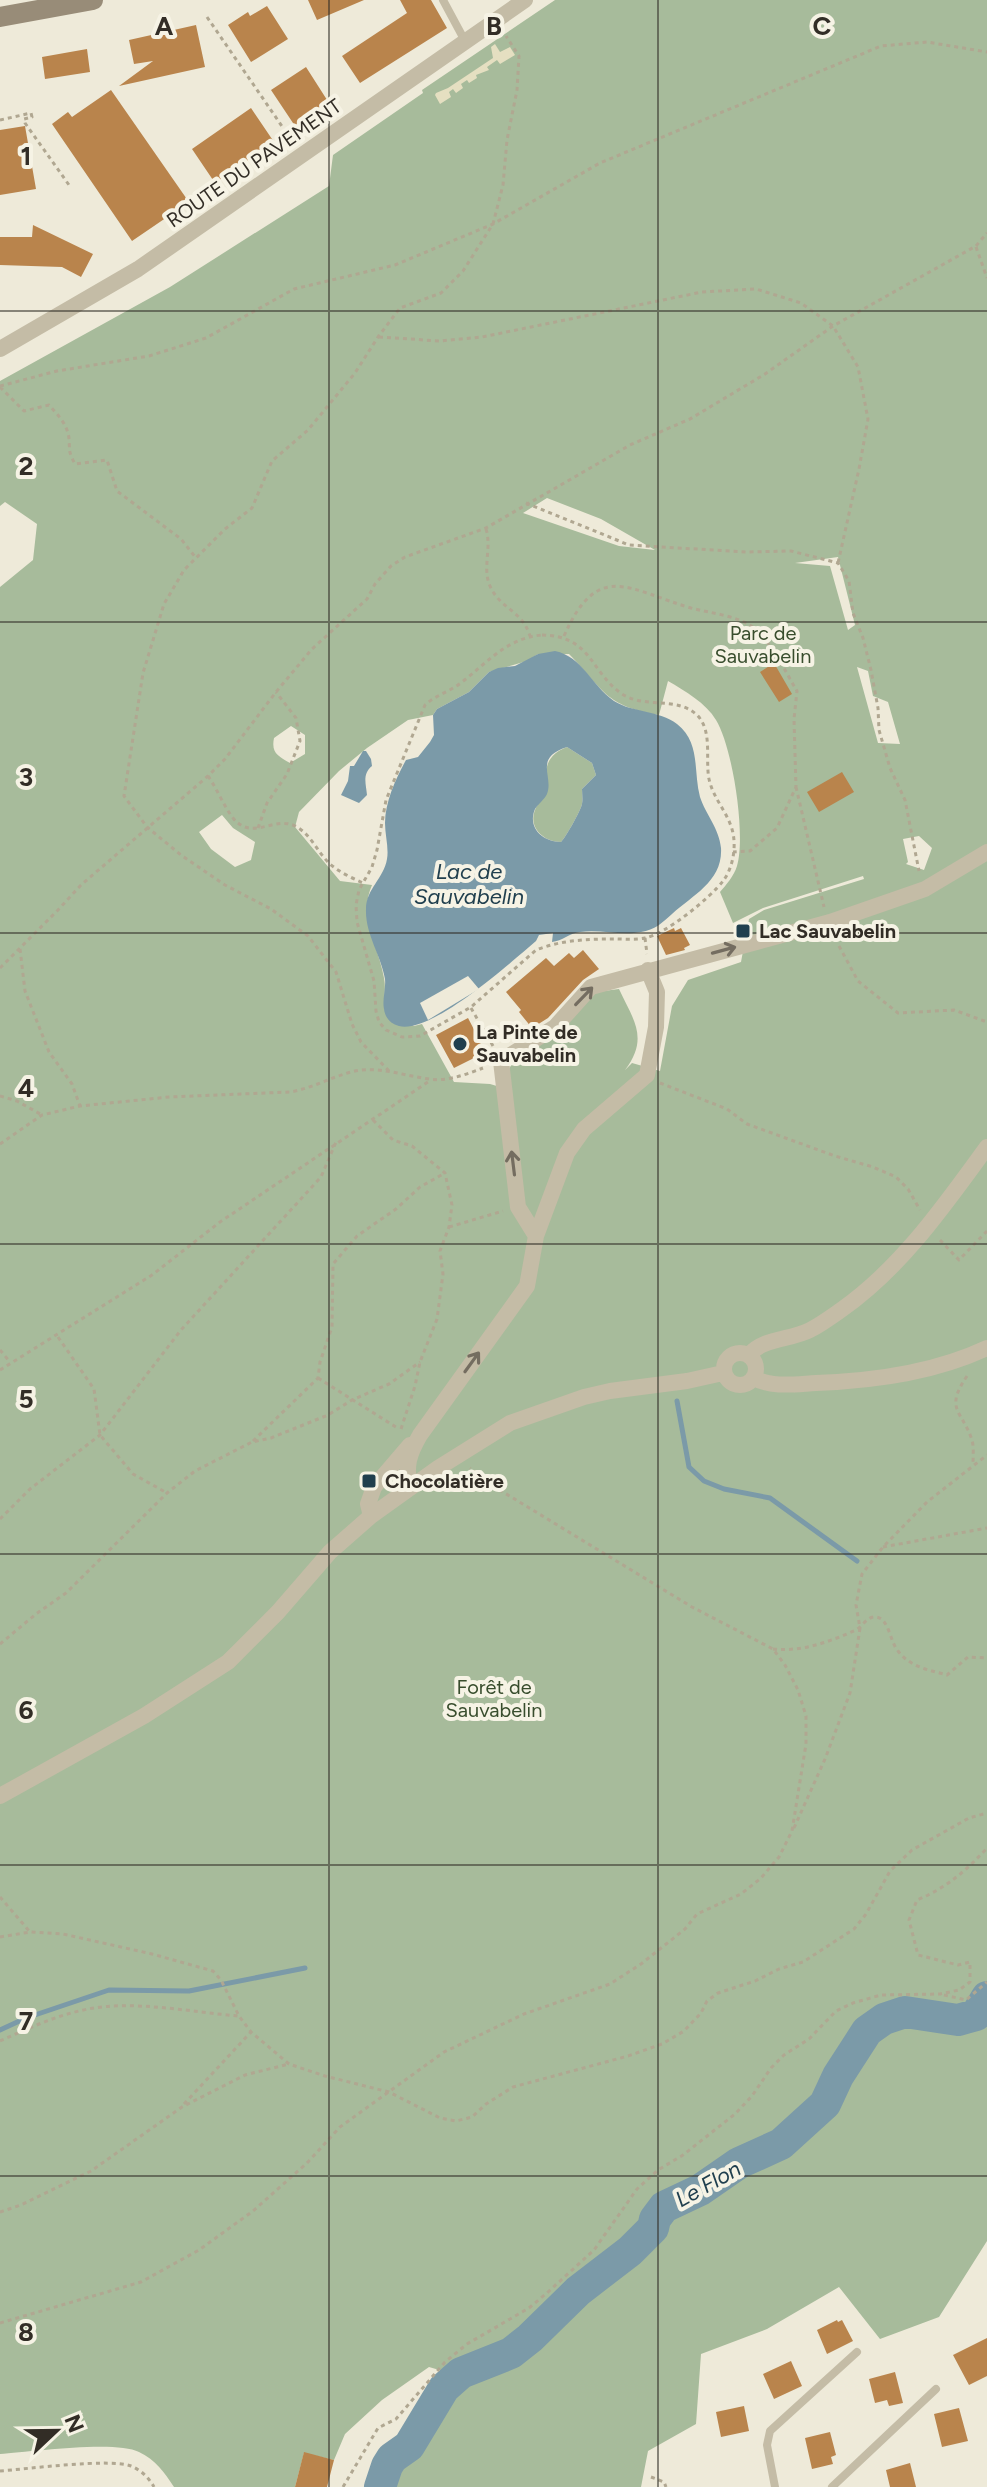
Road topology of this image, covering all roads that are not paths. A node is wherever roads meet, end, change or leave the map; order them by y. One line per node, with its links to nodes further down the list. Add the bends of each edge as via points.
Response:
1 (93, 0): 4 (main road)
2 (443, 0): 6 (lane)
3 (525, 0): 6 (street, ROUTE DU PAVEMENT)
4 (25, 6): 5 (main road)
5 (0, 17)
6 (465, 41): 7 (street, ROUTE DU PAVEMENT, via 138,269)
7 (0, 349)
8 (987, 852): 9 (street, one-way to 8, via 925,889)
9 (648, 970): 11 (street, via 657,992 647,1075 584,1129 567,1153); 11 (street, one-way to 9, via 518,1207 501,1061 555,1027 591,987)
10 (987, 1147): 13 (street, via 929,1226 844,1308 810,1330 755,1347)
11 (536, 1236): 16 (street, one-way to 11, via 527,1286)
12 (987, 1348): 15 (street, via 934,1367 856,1382 792,1385)
13 (749, 1355): 14 (street, via 730,1355); 15 (street, via 757,1370)
14 (723, 1373): 15 (street, via 737,1386); 17 (street, via 584,1397 510,1423)
15 (754, 1378)
16 (423, 1430): 17 (street, via 408,1457); 18 (street, via 374,1487 368,1504)
17 (410, 1488): 18 (street)
18 (371, 1516): 19 (street, via 330,1552 228,1662)
19 (0, 1796)
20 (857, 2352): 22 (lane, via 770,2431 767,2445)
21 (936, 2389): 23 (lane)
22 (775, 2487)
23 (832, 2487)

